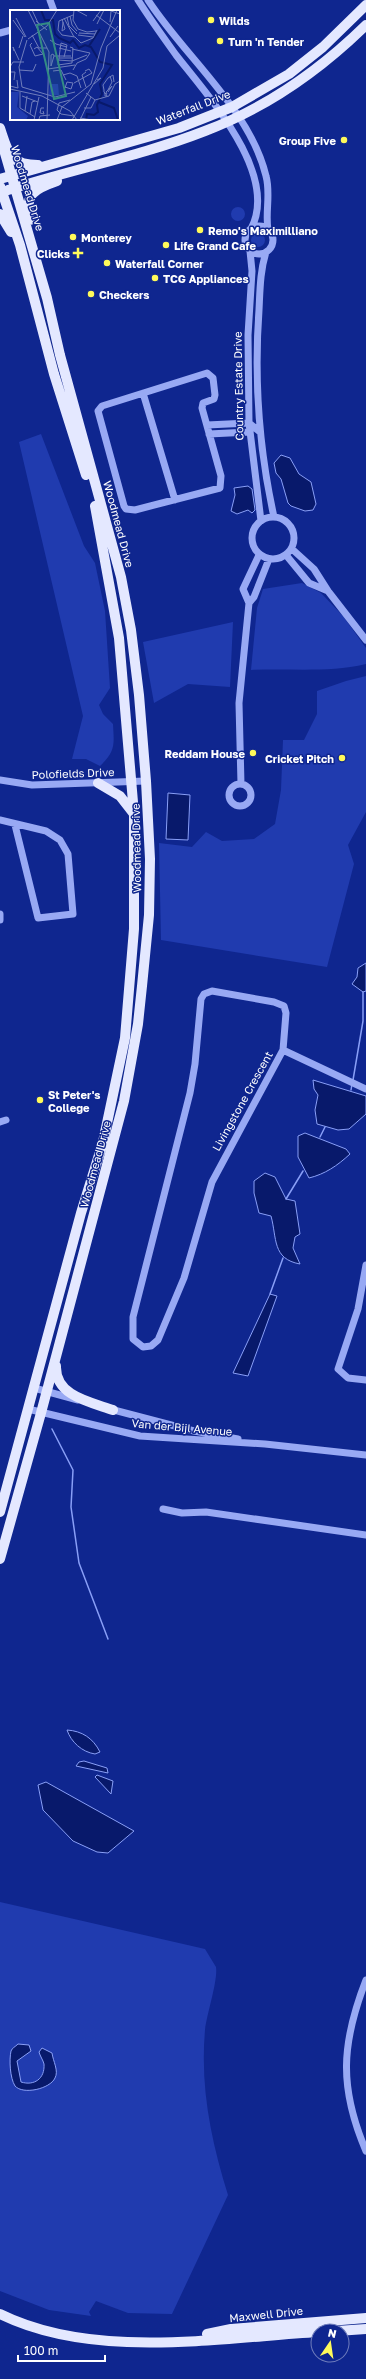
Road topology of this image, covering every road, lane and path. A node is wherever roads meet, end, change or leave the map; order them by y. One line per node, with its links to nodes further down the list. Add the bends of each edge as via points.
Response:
1 (50, 0): 5 (street)
2 (138, 0): 10 (street)
3 (148, 0): 9 (street)
4 (366, 5): 9 (main road, Waterfall Drive, via 323,47 289,74)
5 (54, 10)
6 (366, 25): 11 (main road, via 332,57 295,84)
7 (10, 30): 8 (street)
8 (0, 33)
9 (232, 106): 10 (main road, Waterfall Drive); 11 (street)
10 (220, 111): 12 (street); 15 (main road, Waterfall Drive, via 179,128)
11 (238, 116): 12 (main road); 23 (street, via 261,159 266,176 269,189)
12 (226, 122): 16 (main road, via 190,137); 22 (street, via 238,139 254,178 255,220)
13 (0, 128): 15 (main road, via 9,152 17,162 32,165)
14 (0, 136): 17 (main road, Woodmead Drive)
15 (57, 163): 17 (main road, Waterfall Drive)
16 (77, 171): 19 (main road); 24 (main road, via 31,194 28,205)
17 (11, 176): 18 (main road, Waterfall Drive); 19 (main road, Woodmead Drive)
18 (0, 179)
19 (14, 188): 20 (main road); 24 (main road, Woodmead Drive)
20 (1, 190): 25 (main road, Woodmead Drive)
21 (0, 214): 25 (main road)
22 (251, 229): 23 (street, via 260,227); 26 (street, via 245,240)
23 (268, 230): 27 (street, via 272,240 271,247)
24 (32, 242): 45 (main road, Woodmead Drive, via 121,577 134,652)
25 (20, 245): 46 (main road, Woodmead Drive, via 52,367 97,514 119,638)
26 (250, 251): 27 (street, via 258,254); 31 (street, Country Estate Drive)
27 (266, 252): 29 (street, Country Estate Drive, via 258,327)
28 (143, 393): 30 (street, via 208,374 213,378 215,395 214,399 202,405); 34 (street); 34 (street, via 102,406 98,413 124,506 127,510 135,510)
29 (259, 420): 31 (street); 32 (street, Country Estate Drive)
30 (207, 425): 31 (street); 33 (street)
31 (250, 427): 32 (street); 33 (street); 36 (street, Country Estate Drive)
32 (260, 432): 35 (street, Country Estate Drive)
33 (209, 434): 34 (street, via 222,486 216,490)
34 (175, 500)
35 (274, 517): 36 (street); 37 (street, via 290,524 295,541)
36 (261, 521): 38 (street, via 256,525 252,537 252,544)
37 (292, 549): 39 (street); 41 (street, via 314,569)
38 (259, 555): 40 (street); 42 (street, via 244,587)
39 (286, 555): 40 (street, via 278,559); 41 (street, via 309,583)
40 (269, 559): 42 (street, via 256,594)
41 (328, 591): 43 (street)
42 (249, 603): 48 (street, via 239,703)
43 (366, 640)
44 (0, 780): 47 (street, Polofields Drive, via 32,785)
45 (146, 781): 46 (street, Polofields Drive); 57 (main road, Woodmead Drive, via 150,859 149,915 138,1024 124,1101)
46 (132, 782): 47 (street, Polofields Drive); 49 (main road, Woodmead Drive)
47 (98, 783): 49 (main road, via 120,796)
48 (241, 784)
49 (134, 814): 59 (main road, Woodmead Drive, via 134,929 125,1038 103,1142 81,1213)
50 (0, 820): 51 (street)
51 (15, 825): 51 (street, via 46,831 60,840 68,854 73,914 38,918)
52 (0, 914): 53 (street)
53 (0, 920)
54 (283, 1050): 54 (street, Livingstone Crescent, via 212,1182 184,1278 158,1340 151,1346 140,1346 133,1339 132,1317 190,1093 204,994 212,991 284,1006 286,1013); 55 (street)
55 (366, 1089)
56 (366, 1265): 58 (street, via 358,1309 338,1369 348,1378)
57 (57, 1354): 60 (main road, Woodmead Drive); 62 (main road, via 56,1374 65,1390)
58 (366, 1380)
59 (34, 1388): 60 (street, Van der Bijl Avenue); 61 (main road, Woodmead Drive)
60 (47, 1392): 62 (street, Van der Bijl Avenue); 63 (main road, Woodmead Drive)
61 (28, 1409): 63 (street, Van der Bijl Avenue); 67 (main road, Woodmead Drive)
62 (113, 1410): 64 (street, Van der Bijl Avenue, via 194,1431)
63 (41, 1412): 64 (street, Van der Bijl Avenue, via 140,1436); 69 (main road, Woodmead Drive)
64 (265, 1444): 65 (street, Van der Bijl Avenue)
65 (366, 1455)
66 (163, 1509): 68 (street, via 182,1513 206,1512)
67 (0, 1512)
68 (366, 1535)
69 (0, 1559)
70 (366, 1980): 71 (street, via 352,2017 346,2058 348,2098)
71 (366, 2152)
72 (0, 2314): 77 (main road, Maxwell Drive, via 33,2327 82,2339)
73 (366, 2318): 77 (main road, Maxwell Drive, via 232,2329)
74 (366, 2329): 75 (main road)
75 (350, 2330)
76 (310, 2332): 77 (main road, Maxwell Drive)
77 (170, 2341)

